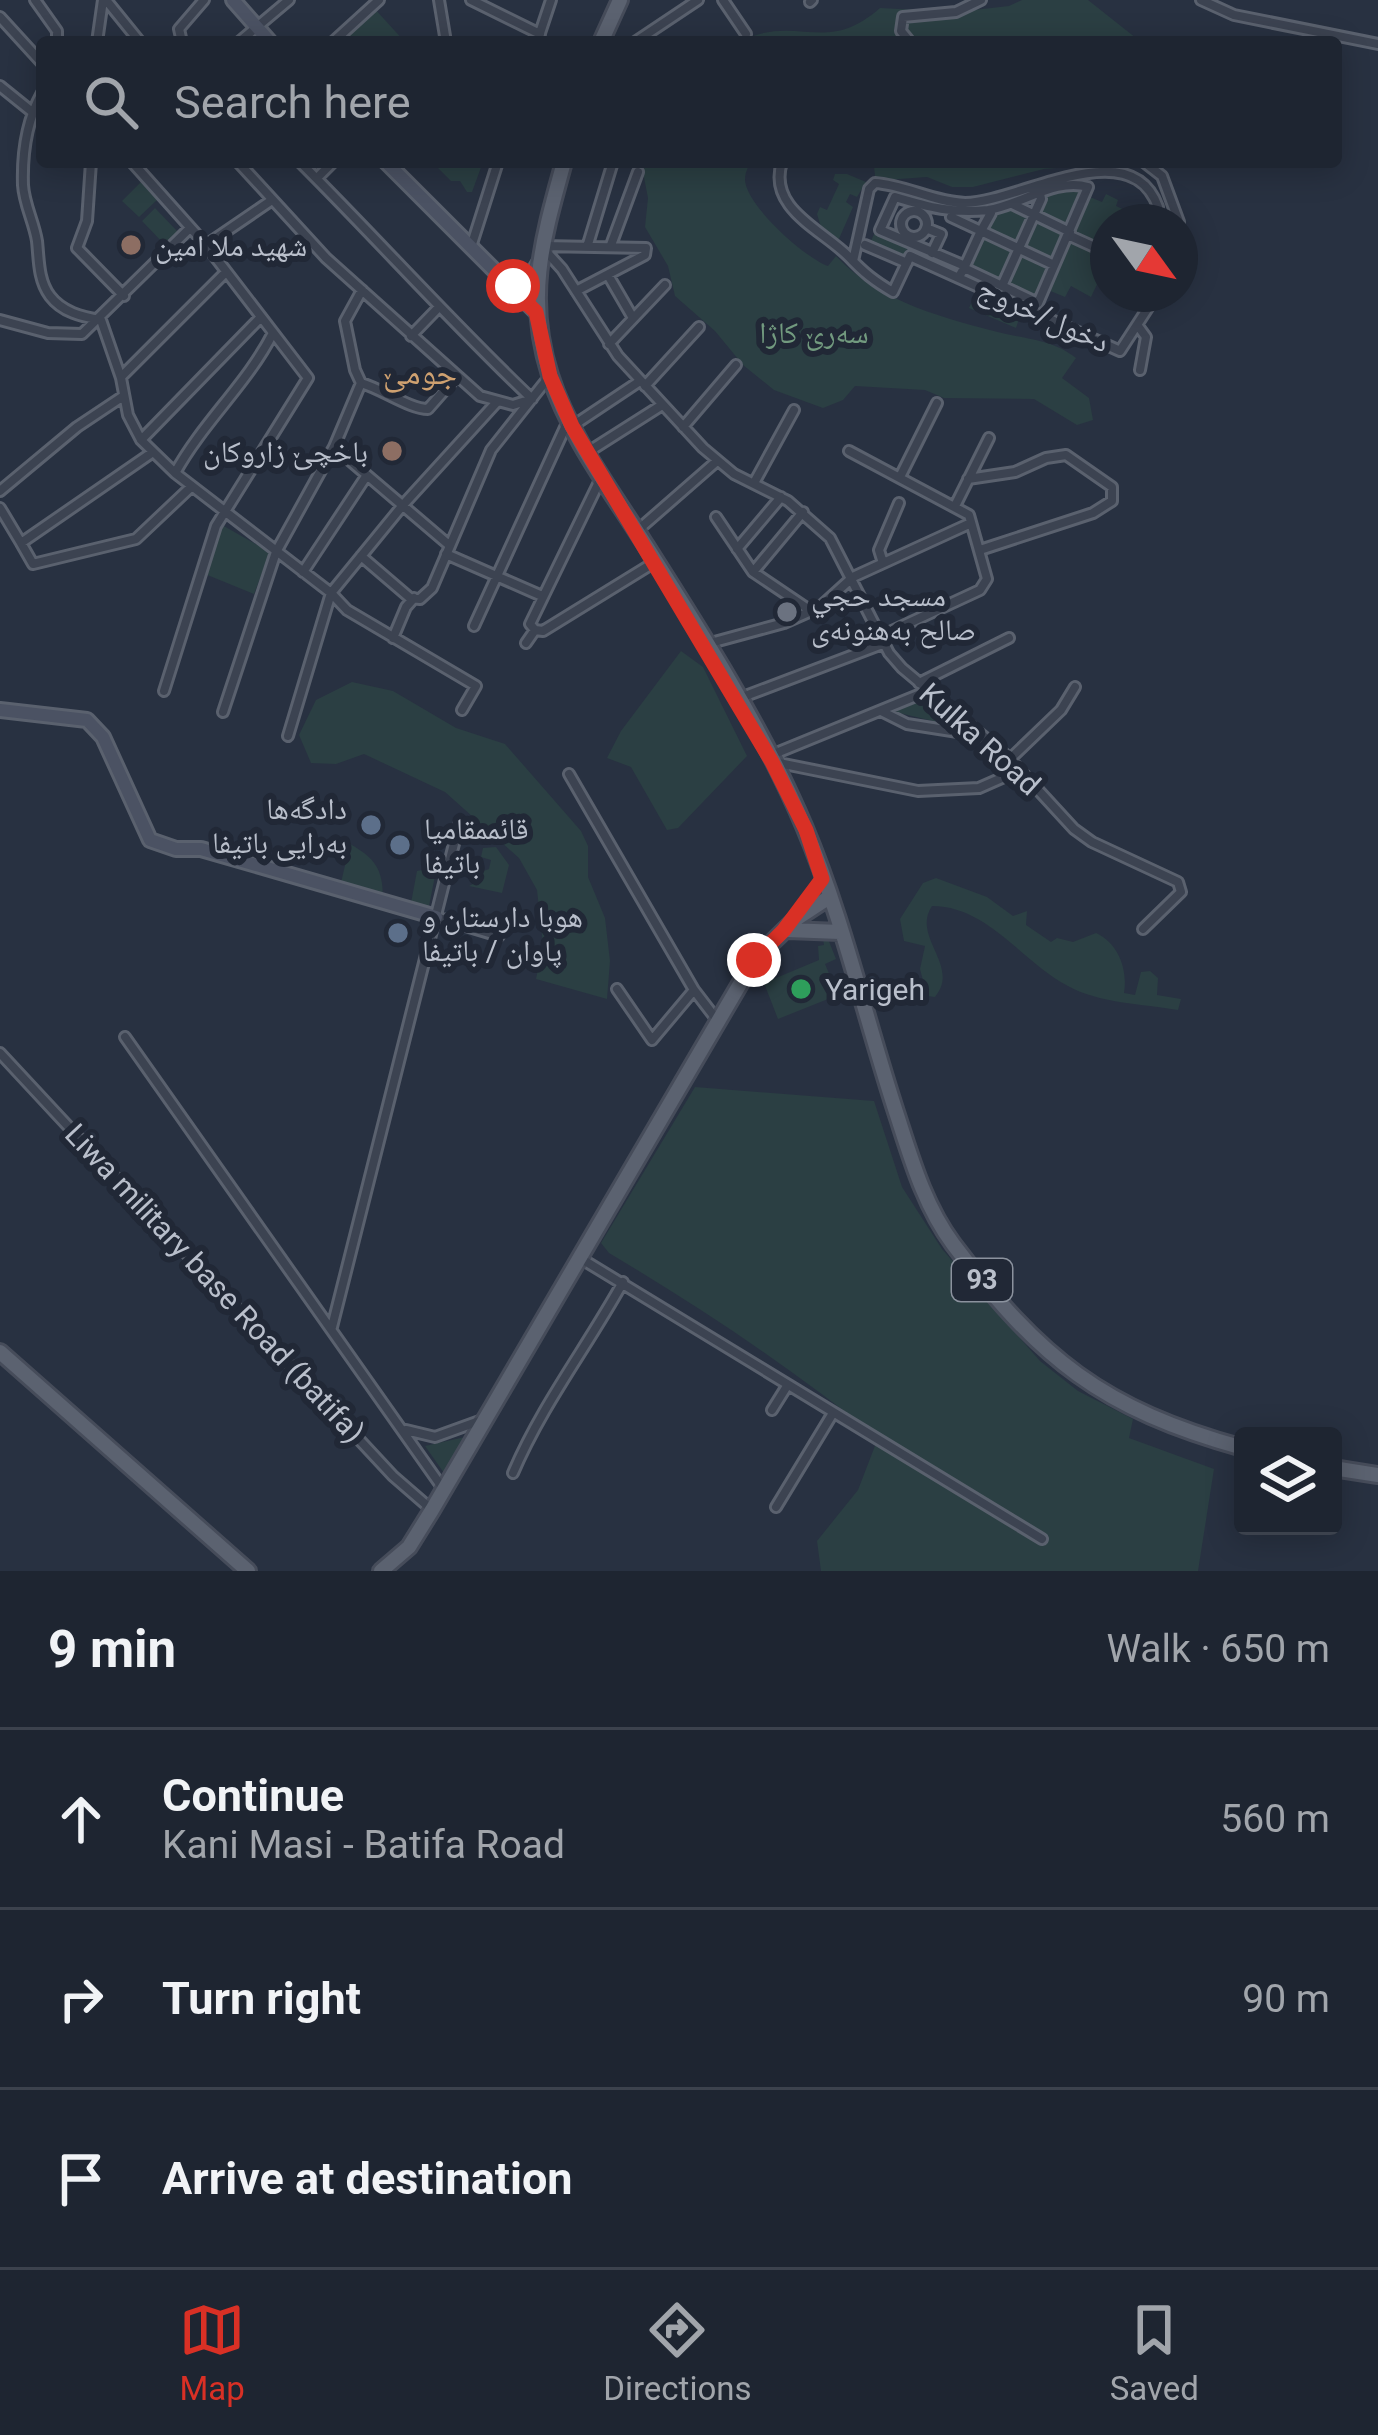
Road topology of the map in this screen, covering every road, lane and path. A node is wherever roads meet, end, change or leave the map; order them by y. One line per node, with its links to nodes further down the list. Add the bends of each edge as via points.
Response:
1 (35, 0): 18 (street)
2 (105, 0): 19 (street); 20 (street)
3 (204, 0): 21 (street)
4 (232, 0): 16 (street)
5 (289, 0): 16 (street)
6 (379, 0): 24 (street)
7 (439, 0): 25 (street)
8 (471, 0): 26 (street)
9 (551, 0): 27 (street)
10 (620, 0): 28 (main road)
11 (698, 0): 29 (street)
12 (723, 0): 17 (street)
13 (981, 0): 30 (street, via 956,12 903,16)
14 (1201, 0): 31 (street, via 1234,15)
15 (0, 16): 34 (street)
16 (256, 27): 22 (street); 23 (street)
17 (746, 34)
18 (57, 36)
19 (98, 36)
20 (135, 36)
21 (181, 36)
22 (246, 36)
23 (264, 36)
24 (340, 36)
25 (445, 36)
26 (535, 36)
27 (540, 36)
28 (604, 36)
29 (644, 36)
30 (906, 36)
31 (1338, 36)
32 (1342, 37): 33 (street)
33 (1378, 44)
34 (36, 56)
35 (0, 86): 37 (street)
36 (36, 103): 37 (street)
37 (31, 111): 97 (street, via 23,184 44,284 62,307)
38 (91, 168): 90 (street, via 77,248)
39 (138, 168): 64 (street)
40 (243, 168): 54 (street)
41 (306, 168): 51 (street)
42 (327, 168): 51 (street)
43 (392, 168): 75 (street)
44 (496, 168): 75 (street)
45 (562, 168): 77 (main road, 93)
46 (611, 168): 70 (street)
47 (781, 168): 79 (street, via 790,206)
48 (1152, 168): 56 (street)
49 (638, 172): 73 (street)
50 (1095, 174): 52 (street); 55 (street, via 1126,174 1150,188); 79 (street, via 976,202 875,183)
51 (317, 178): 91 (street)
52 (1088, 187): 53 (street); 67 (street)
53 (1040, 193): 57 (street); 62 (street)
54 (272, 200): 72 (street); 88 (street)
55 (1157, 204)
56 (1172, 204)
57 (1012, 205): 59 (street); 62 (street)
58 (920, 208): 60 (street, via 895,197); 61 (street); 63 (street); 65 (street)
59 (986, 210): 61 (street); 66 (street)
60 (888, 212): 63 (street); 69 (street, via 880,230)
61 (954, 215): 66 (street); 68 (street)
62 (1034, 215): 67 (street); 76 (street)
63 (902, 218): 69 (street)
64 (190, 228): 72 (street); 90 (street)
65 (926, 229): 68 (street); 69 (street)
66 (981, 231): 76 (street); 82 (street)
67 (1069, 233): 71 (street); 81 (street)
68 (941, 234): 78 (street)
69 (907, 239): 78 (street)
70 (588, 244): 73 (street); 77 (street)
71 (1090, 244)
72 (206, 245): 83 (street)
73 (611, 245): 84 (street, via 647,253)
74 (865, 245): 80 (street)
75 (470, 248): 85 (street)
76 (1019, 249): 81 (street); 87 (street)
77 (541, 253): 85 (street, via 526,284); 89 (street, Kulka Road); 92 (main road, 93)
78 (932, 253): 82 (street)
79 (853, 260): 80 (street, via 893,292)
80 (907, 263): 82 (street, via 910,256)
81 (1055, 265): 87 (street, via 1038,303)
82 (962, 270): 87 (street); 98 (street, دخول/خروج, via 1120,351)
83 (226, 272): 94 (street); 107 (street)
84 (608, 275): 89 (street); 95 (street)
85 (507, 284): 92 (street)
86 (665, 285): 95 (street)
87 (1002, 286)
88 (362, 290): 101 (street); 108 (street, via 345,321)
89 (576, 291): 102 (street, Kulka Road)
90 (124, 296): 97 (street)
91 (439, 307): 101 (street); 111 (street)
92 (536, 312): 106 (main road, 93)
93 (1146, 312): 98 (street)
94 (261, 317): 100 (street); 119 (street)
95 (633, 318): 102 (street)
96 (0, 320): 97 (street, via 74,336)
97 (101, 320): 107 (street)
98 (1138, 326): 104 (street, via 1146,337)
99 (699, 327): 109 (street)
100 (273, 332): 125 (street); 139 (street, via 308,378)
101 (411, 336): 105 (street)
102 (609, 344): 109 (street, Kulka Road)
103 (736, 365): 117 (street)
104 (1140, 370)
105 (457, 376): 108 (street, via 428,409); 112 (street)
106 (550, 376): 111 (street); 116 (main road, 93)
107 (121, 378): 110 (street)
108 (362, 382): 120 (street)
109 (642, 384): 114 (street, Kulka Road); 116 (street)
110 (122, 397): 119 (street); 132 (street)
111 (532, 399): 112 (street); 145 (street, via 491,450)
112 (496, 403): 135 (street)
113 (937, 403): 128 (street)
114 (662, 405): 117 (street, Kulka Road); 123 (street)
115 (794, 410): 130 (street)
116 (571, 423): 123 (main road, 93); 153 (street)
117 (683, 427): 124 (street, Kulka Road)
118 (989, 438): 129 (street)
119 (141, 440): 122 (street)
120 (334, 447): 126 (street); 147 (street)
121 (849, 451): 128 (street)
122 (153, 452): 125 (street); 143 (street)
123 (587, 453): 127 (main road, 93)
124 (717, 461): 130 (street, Kulka Road); 142 (street)
125 (175, 473): 131 (street)
126 (367, 475): 135 (street); 151 (street)
127 (602, 476): 142 (main road, 93); 156 (street)
128 (900, 477): 136 (street)
129 (968, 479): 136 (street); 146 (street, via 1066,455 1112,487 1112,501 1094,514)
130 (754, 483): 133 (street, Kulka Road)
131 (192, 486): 139 (street); 143 (street, via 136,539 33,564)
132 (0, 491)
133 (781, 497): 138 (street, Kulka Road); 144 (street)
134 (899, 503): 150 (street, via 878,550)
135 (403, 505): 145 (street); 148 (street)
136 (954, 507): 141 (street)
137 (0, 508): 143 (street)
138 (803, 512): 152 (street); 154 (street, Kulka Road)
139 (227, 514): 147 (street); 168 (street, via 216,526)
140 (716, 517): 144 (street)
141 (970, 523): 146 (street); 150 (street)
142 (637, 531): 149 (main road, 93)
143 (21, 543)
144 (737, 549): 152 (street)
145 (448, 550): 153 (street); 157 (street, via 432,588)
146 (980, 550): 163 (street, via 985,585)
147 (275, 552): 151 (street); 174 (street)
148 (361, 556): 155 (street); 157 (street)
149 (656, 562): 160 (street); 165 (main road, 93)
150 (883, 563): 154 (street)
151 (302, 572): 155 (street)
152 (753, 572): 158 (street)
153 (498, 576): 156 (street); 159 (street)
154 (853, 577): 158 (street); 163 (street, Kulka Road)
155 (331, 592): 161 (street); 175 (street)
156 (542, 596): 160 (street, via 530,624)
157 (415, 598): 161 (street)
158 (811, 611): 165 (street)
159 (474, 626)
160 (535, 630): 164 (street)
161 (393, 638): 172 (street, via 476,686)
162 (1009, 638): 166 (street)
163 (883, 640): 166 (street, Kulka Road); 170 (street)
164 (526, 644)
165 (706, 644): 170 (main road, 93)
166 (919, 683): 169 (street, Kulka Road)
167 (1075, 687): 178 (street)
168 (164, 691)
169 (928, 691): 173 (street); 176 (street, Kulka Road)
170 (738, 699): 177 (main road, 93)
171 (0, 710): 184 (street, via 87,720 103,737 150,840)
172 (462, 710)
173 (880, 711): 176 (street, via 907,724); 177 (street)
174 (223, 712)
175 (288, 736)
176 (982, 736): 178 (street, Kulka Road)
177 (771, 759): 179 (street, via 918,791 979,788); 182 (main road, 93)
178 (1008, 760): 179 (street, Kulka Road)
179 (1020, 770): 185 (street, Kulka Road, via 1092,842 1178,882 1175,901)
180 (569, 774): 190 (street)
181 (459, 824): 184 (street)
182 (822, 879): 183 (main road, 93); 186 (main road)
183 (830, 902): 186 (main road); 187 (main road, 93)
184 (436, 917): 188 (street); 196 (street)
185 (1143, 929)
186 (786, 930): 187 (main road); 191 (main road, via 754,960)
187 (840, 932): 203 (main road, 93, via 921,1186 953,1244 1045,1352 1077,1377 1164,1423)
188 (500, 936)
189 (617, 989): 190 (street, via 652,1040)
190 (694, 990): 191 (street)
191 (718, 1021): 194 (main road)
192 (125, 1037): 196 (street)
193 (0, 1053): 209 (street, Liwa military base Road (batifa))
194 (579, 1258): 195 (street); 201 (main road)
195 (623, 1282): 198 (street); 205 (street)
196 (331, 1328): 202 (street)
197 (0, 1352): 211 (main road)
198 (787, 1386): 199 (street); 200 (street)
199 (772, 1410)
200 (833, 1413): 208 (street); 210 (street)
201 (484, 1419): 202 (street, via 435,1437); 207 (main road)
202 (402, 1428): 207 (street)
203 (1234, 1445)
204 (1342, 1469): 206 (main road)
205 (513, 1474)
206 (1378, 1475)
207 (444, 1490): 209 (main road)
208 (776, 1507)
209 (432, 1510): 212 (main road, via 409,1547)
210 (1042, 1539)
211 (248, 1571)
212 (381, 1571)

